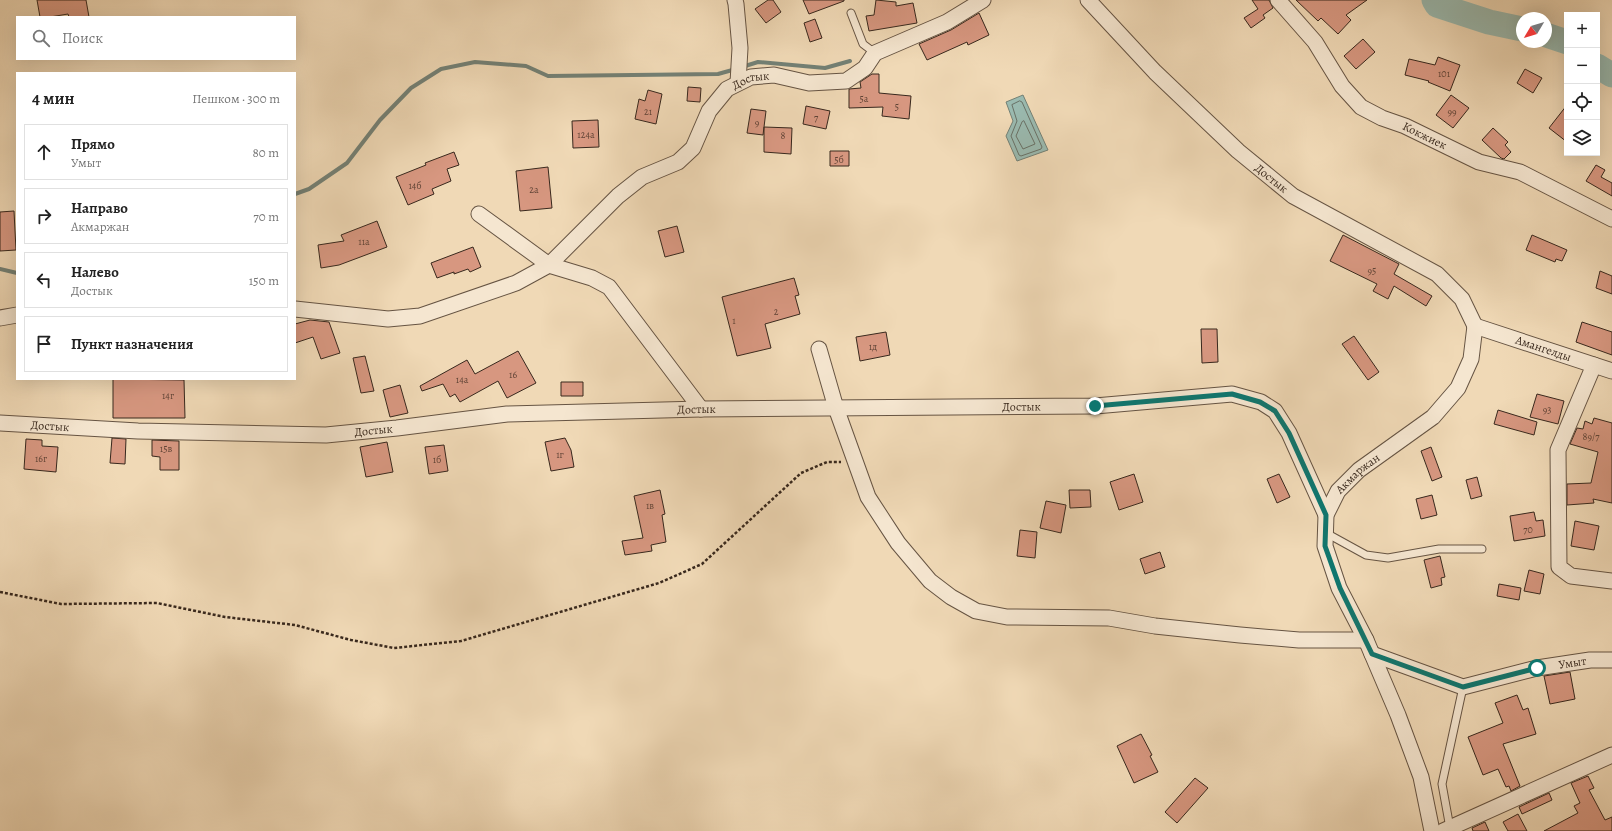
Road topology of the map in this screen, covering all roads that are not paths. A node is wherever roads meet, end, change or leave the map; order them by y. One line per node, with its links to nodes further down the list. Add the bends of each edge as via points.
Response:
1 (735, 0): 7 (street, via 740,48)
2 (983, 0): 6 (street, via 947,22)
3 (1088, 0): 14 (street, Достык, via 1155,72 1238,152 1293,196 1437,274 1462,299)
4 (1278, 0): 9 (street, Кокжиек, via 1315,42 1342,86 1361,107 1479,162 1520,172)
5 (851, 13): 6 (lane, via 863,44)
6 (875, 53): 7 (street, Достык, via 865,68 846,81 809,83 774,75 751,76)
7 (738, 83): 10 (street, Достык, via 727,89 709,111 693,148 678,162 642,177 618,196)
8 (479, 214): 10 (street)
9 (1612, 218)
10 (549, 265): 11 (street, Достык, via 516,283 420,316 388,319); 19 (street, via 592,278 609,287)
11 (296, 310)
12 (16, 315): 13 (street)
13 (0, 318)
14 (1475, 326): 16 (street, Амангелды); 21 (street, Акмаржан, via 1471,359 1458,388 1434,417 1359,470 1338,490)
15 (820, 349): 18 (street)
16 (1594, 365): 17 (street, Амангелды); 24 (street, via 1558,450 1559,567 1571,576)
17 (1612, 371)
18 (836, 408): 19 (street, Достык); 21 (street, Достык, via 1095,406 1232,394 1260,402 1275,411 1289,433); 25 (street, via 868,498 898,543 930,581 950,597 976,611 1007,617 1109,618 1155,626 1292,639)
19 (701, 409): 20 (street, Достык, via 507,414 326,435 138,431)
20 (0, 423)
21 (1326, 515): 22 (street, Акмаржан)
22 (1326, 533): 23 (lane, via 1366,555 1388,558 1439,549); 25 (street, Акмаржан, via 1325,546 1340,588)
23 (1482, 549)
24 (1612, 581)
25 (1366, 640): 26 (street, Акмаржан)
26 (1372, 654): 28 (street); 31 (street, Акмаржан, via 1421,777)
27 (1612, 660): 28 (street, Умыт, via 1590,660 1537,668)
28 (1463, 687): 30 (lane, via 1442,784)
29 (1612, 755): 30 (street)
30 (1446, 829)
31 (1432, 831)

